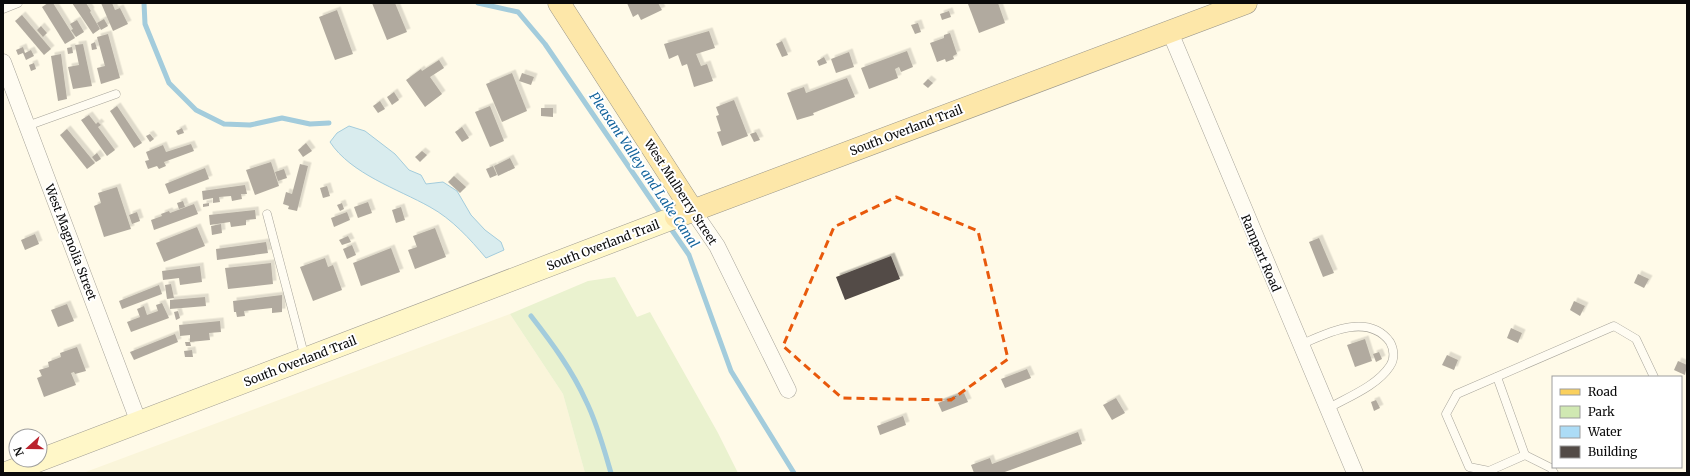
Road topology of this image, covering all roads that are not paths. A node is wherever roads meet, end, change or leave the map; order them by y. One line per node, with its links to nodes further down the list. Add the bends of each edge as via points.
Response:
1 (18, 3): 4 (lane)
2 (559, 3): 10 (main road, West Mulberry Street)
3 (1246, 3): 5 (main road, South Overland Trail)
4 (3, 9)
5 (1170, 32): 10 (main road, South Overland Trail); 11 (street, Rampart Road)
6 (3, 62): 8 (street, West Magnolia Street)
7 (116, 94): 8 (lane)
8 (27, 126): 17 (street, West Magnolia Street)
9 (267, 214): 12 (lane)
10 (684, 214): 12 (main road, South Overland Trail); 15 (street, West Mulberry Street, via 717,246)
11 (1300, 345): 16 (street, Rampart Road); 16 (lane, via 1323,335 1362,327 1378,331 1392,345 1391,364 1382,376)
12 (305, 359): 17 (main road, South Overland Trail)
13 (1654, 376): 14 (lane, via 1636,339 1614,326)
14 (1497, 377): 18 (lane); 20 (lane, via 1457,394 1446,414 1469,467)
15 (788, 390)
16 (1328, 409): 22 (street, Rampart Road)
17 (139, 423): 21 (main road, South Overland Trail)
18 (1525, 455): 19 (lane); 20 (lane)
19 (1553, 469)
20 (1490, 472)
21 (6, 473)
22 (1355, 473)

